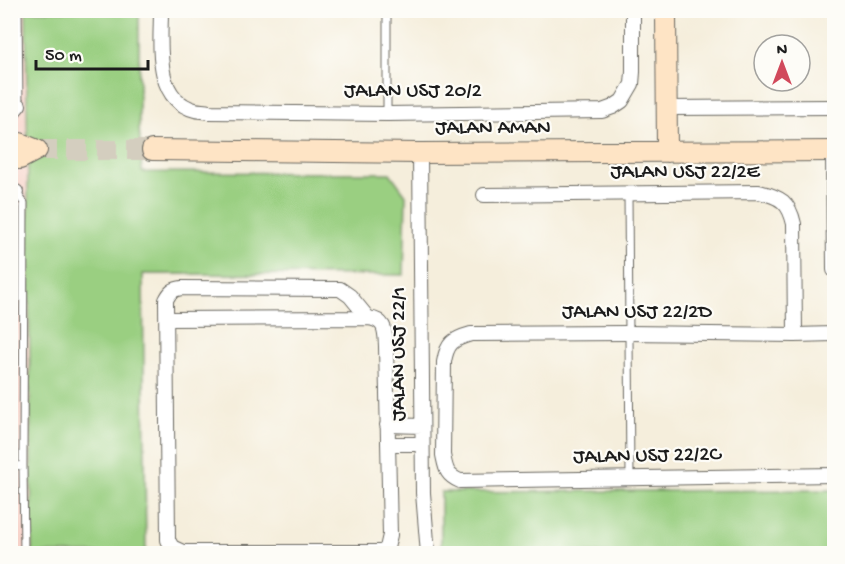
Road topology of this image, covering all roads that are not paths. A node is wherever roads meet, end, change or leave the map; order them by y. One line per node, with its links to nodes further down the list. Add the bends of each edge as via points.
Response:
1 (18, 10): 8 (lane)
2 (161, 10): 9 (street, JALAN USJ 20/2, via 161,69 165,83 182,104 194,110)
3 (387, 10): 9 (lane)
4 (633, 10): 9 (street, JALAN USJ 20/2, via 632,84 622,101 613,107 602,111)
5 (666, 10): 7 (street)
6 (834, 106): 7 (street)
7 (666, 108): 13 (street)
8 (15, 109)
9 (387, 114)
10 (10, 143): 15 (street, via 37,150 20,159)
11 (152, 150): 14 (street, JALAN AMAN)
12 (834, 151): 13 (street, JALAN AMAN); 17 (street)
13 (667, 152): 14 (street, JALAN AMAN)
14 (420, 153): 27 (street, JALAN USJ 22/1)
15 (10, 159)
16 (13, 192): 31 (lane, via 24,203)
17 (834, 192): 20 (street)
18 (628, 193): 19 (street, JALAN USJ 22/2E); 23 (lane); 25 (street, JALAN USJ 22/2E, via 759,192 784,202 794,224)
19 (484, 195)
20 (834, 270)
21 (368, 318): 22 (street); 22 (street, via 340,289 182,288 170,292 166,300); 26 (street, via 380,322 385,331)
22 (166, 320): 28 (street, via 168,540 177,551 382,552 390,536)
23 (628, 333): 25 (street, JALAN USJ 22/2D); 33 (lane); 34 (street, JALAN USJ 22/2D, via 471,334 450,344 444,362 442,455 450,476)
24 (834, 334): 25 (street, JALAN USJ 22/2D)
25 (795, 335)
26 (387, 425): 27 (street); 28 (street)
27 (422, 426): 29 (street, JALAN USJ 22/1)
28 (388, 444): 29 (street)
29 (422, 444): 36 (street, JALAN USJ 22/1)
30 (10, 465): 31 (lane)
31 (23, 465): 35 (lane)
32 (834, 475): 33 (street, JALAN USJ 22/2C)
33 (630, 478): 34 (street, JALAN USJ 22/2C)
34 (460, 481)
35 (24, 554)
36 (428, 554)

